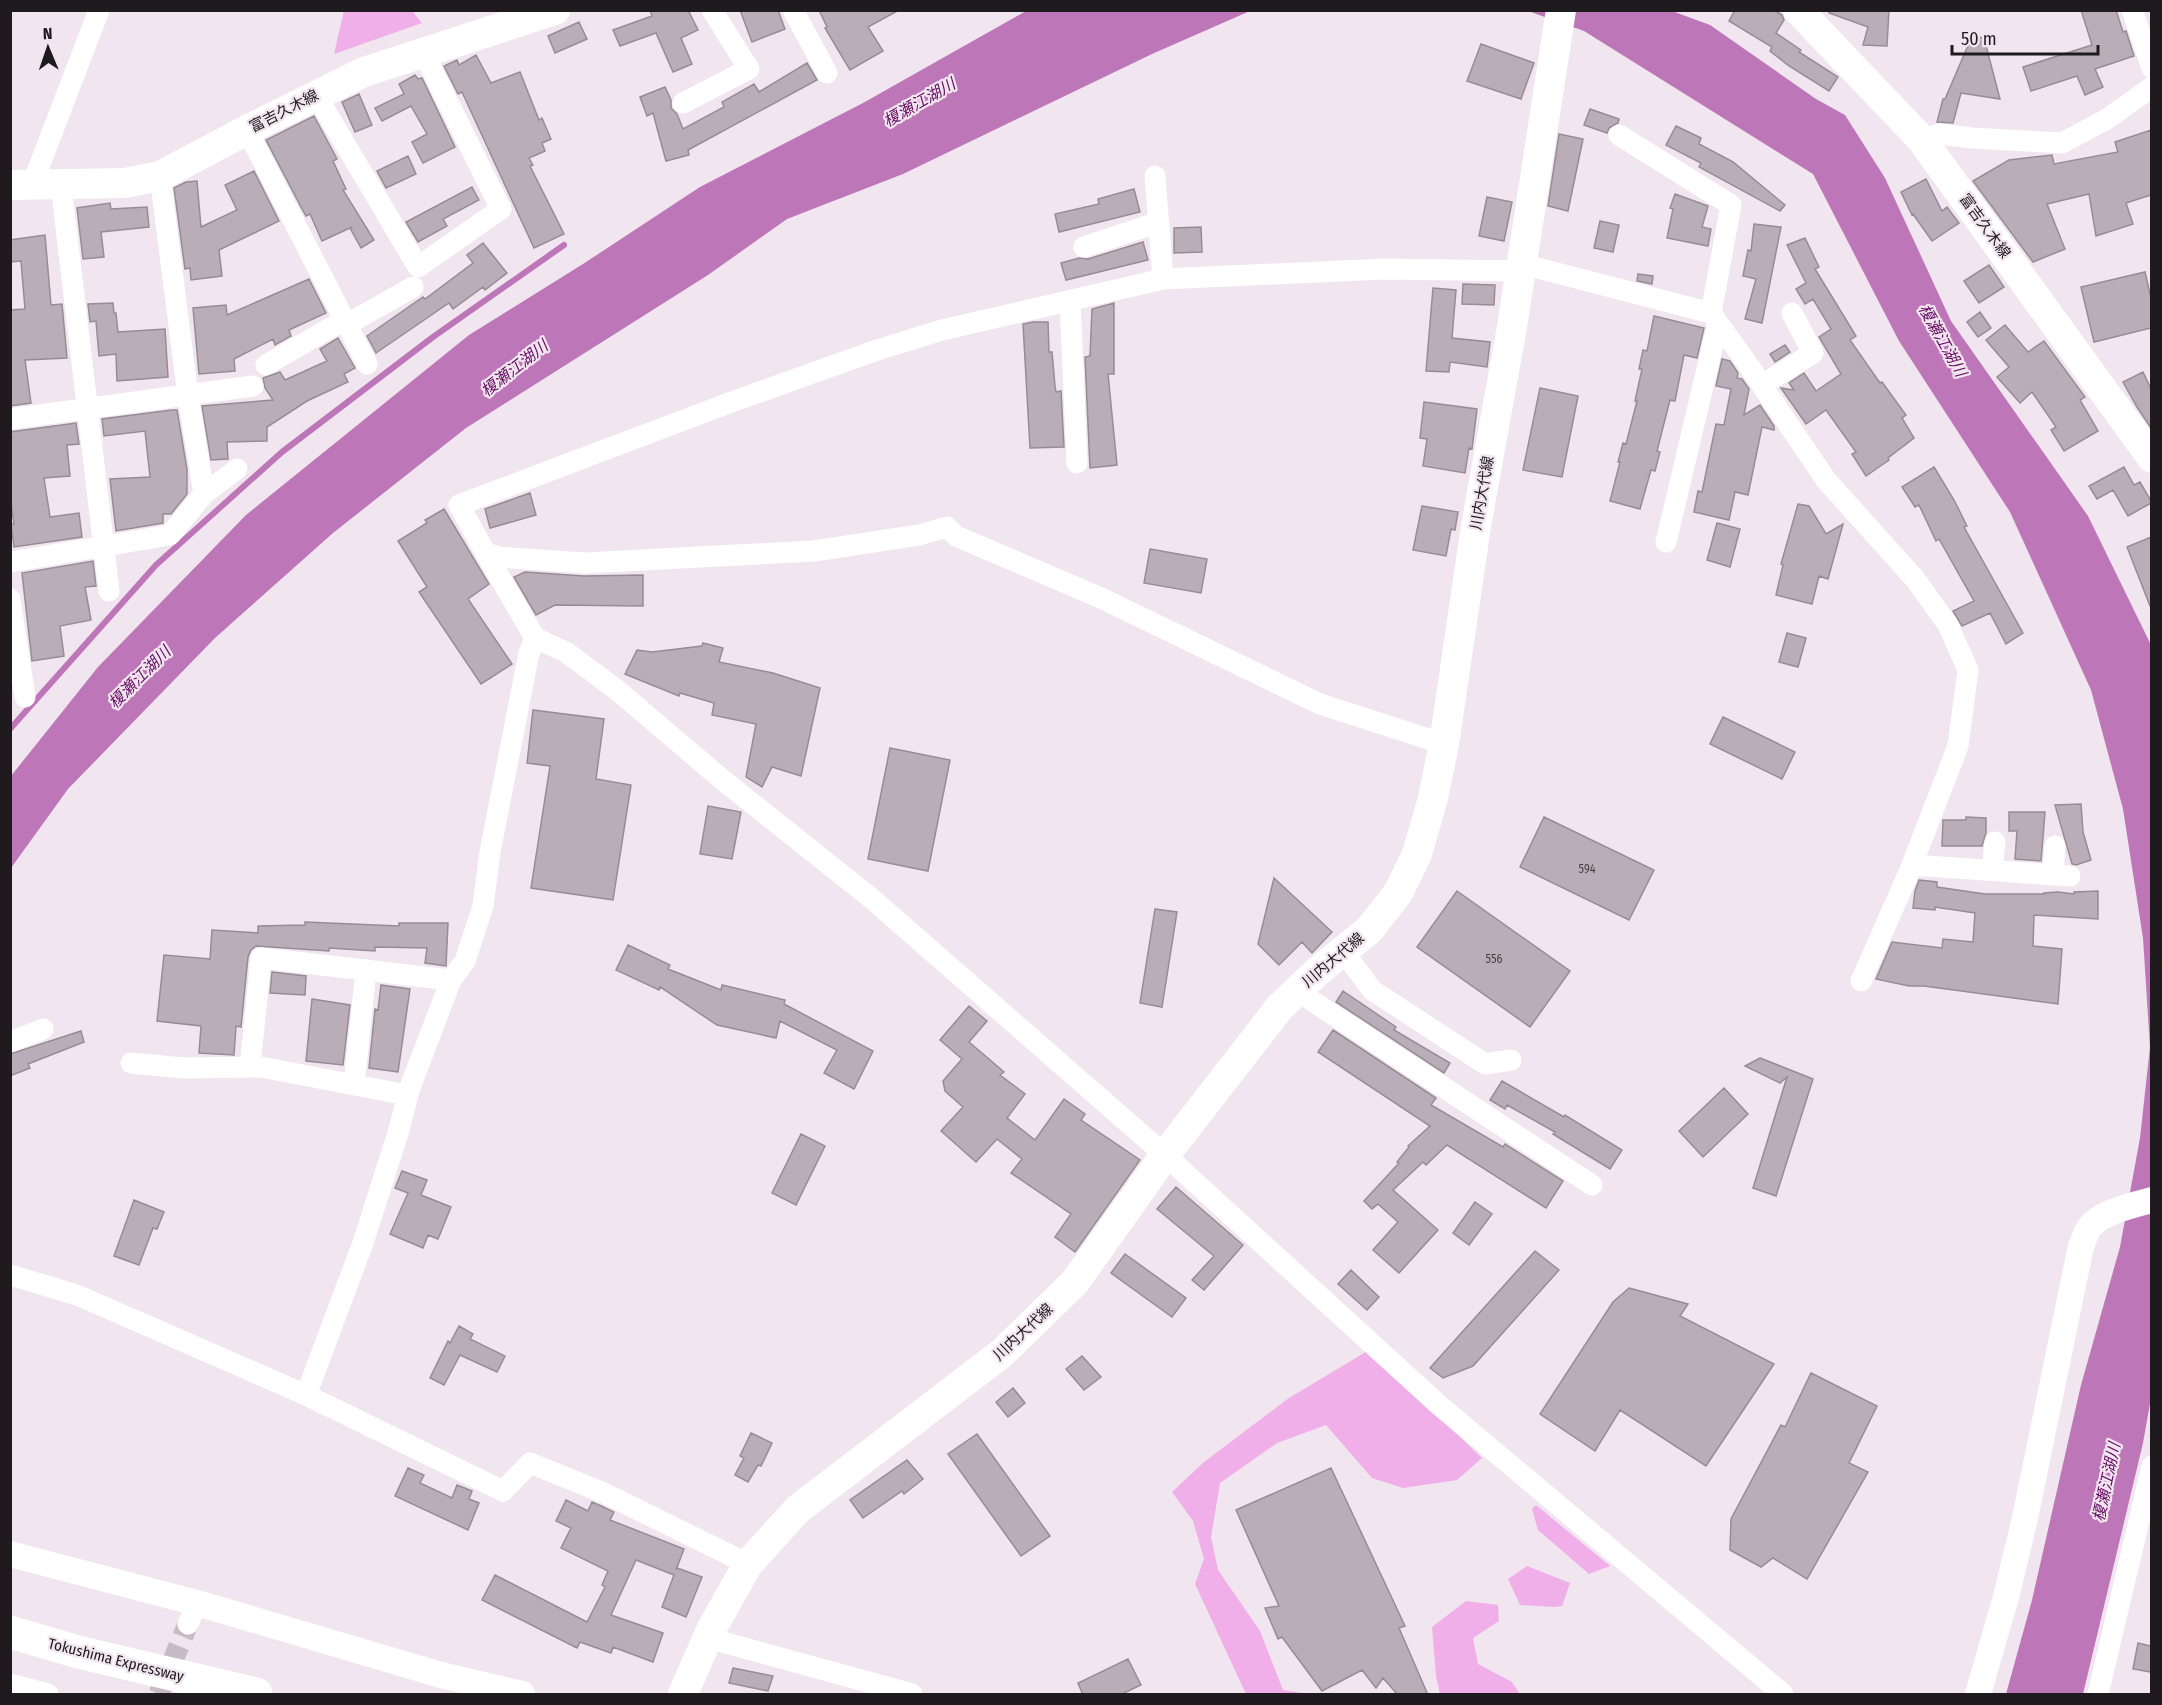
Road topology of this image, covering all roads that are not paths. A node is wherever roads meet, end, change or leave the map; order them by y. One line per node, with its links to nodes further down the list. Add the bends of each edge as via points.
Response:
1 (99, 10): 19 (street)
2 (555, 10): 8 (main road, 富吉久木線)
3 (712, 10): 13 (street, via 749,69)
4 (793, 10): 10 (street)
5 (1798, 10): 16 (main road, 富吉久木線)
6 (2132, 10): 9 (street)
7 (1560, 19): 22 (main road, 川内大代線)
8 (423, 52): 12 (main road, 富吉久木線, via 364,72); 12 (street, via 501,209 418,267)
9 (2151, 68)
10 (827, 73)
11 (2151, 87): 16 (street, via 2107,119 2062,143 1939,134)
12 (316, 95): 14 (main road, 富吉久木線)
13 (683, 104)
14 (247, 130): 17 (main road, 富吉久木線); 28 (street)
15 (1619, 135): 27 (street, via 1731,205)
16 (1922, 140): 36 (main road, 富吉久木線)
17 (160, 176): 19 (main road, 富吉久木線, via 125,183); 33 (street)
18 (1155, 176): 20 (street)
19 (34, 185): 34 (street)
20 (1159, 222): 21 (street); 23 (street)
21 (1083, 247)
22 (1522, 268): 23 (street); 27 (street); 48 (main road, 川内大代線, via 1476,526)
23 (1163, 279): 25 (street)
24 (413, 287): 28 (street)
25 (1070, 301): 37 (street); 42 (street, via 942,330 877,350 459,505)
26 (1791, 313): 31 (street, via 1813,352)
27 (1714, 318): 31 (street); 40 (street)
28 (345, 323): 29 (street); 30 (street)
29 (367, 364)
30 (266, 365)
31 (1762, 385): 51 (street, via 1826,480 1915,579 1948,625 1968,670 1958,746)
32 (253, 386): 33 (street)
33 (188, 396): 34 (street); 39 (street)
34 (88, 409): 35 (street); 41 (street)
35 (10, 419)
36 (2151, 458)
37 (1077, 463)
38 (237, 469): 39 (street)
39 (204, 494): 41 (street, via 170,535)
40 (1666, 542)
41 (104, 546): 43 (street); 44 (street)
42 (485, 552): 46 (street); 48 (street, via 498,557 585,563 674,560 814,551 919,536 947,527 956,536 1101,598 1320,705)
43 (10, 562)
44 (109, 591)
45 (10, 599): 47 (street)
46 (536, 638): 55 (street, via 529,652 483,906 465,961); 65 (street, via 566,652 617,690 871,898)
47 (25, 697)
48 (1444, 744): 53 (main road, 川内大代線, via 1417,854 1398,893 1369,930)
49 (1995, 842): 52 (street)
50 (2055, 846): 52 (street, via 2062,875)
51 (1912, 865): 52 (street); 56 (street)
52 (1992, 870)
53 (1343, 951): 57 (main road, 川内大代線); 60 (street, via 1372,990 1485,1064)
54 (366, 970): 55 (street); 62 (street, via 261,958); 63 (street)
55 (451, 980): 64 (street)
56 (1861, 981)
57 (1297, 991): 65 (main road, 川内大代線, via 1280,1007); 66 (street)
58 (43, 1029): 59 (street)
59 (10, 1042)
60 (1511, 1060)
61 (131, 1063): 62 (street, via 184,1068)
62 (250, 1067): 63 (street)
63 (354, 1085): 64 (street)
64 (407, 1095): 69 (street, via 363,1243)
65 (1165, 1155): 72 (main road, 川内大代線, via 1075,1282 1002,1353 798,1509); 81 (street, via 1439,1405)
66 (1592, 1185)
67 (2151, 1200): 82 (street, via 2098,1220 2089,1228 2081,1246 2025,1518)
68 (10, 1275): 69 (street, via 77,1295)
69 (306, 1395): 72 (street, via 503,1491 530,1463 604,1493)
70 (2151, 1466): 83 (street)
71 (10, 1554): 78 (street, via 192,1614)
72 (748, 1564): 74 (main road, 川内大代線)
73 (10, 1632): 77 (highway, Tokushima Expressway)
74 (708, 1638): 79 (main road, 川内大代線); 80 (street)
75 (10, 1684): 76 (street)
76 (48, 1695)
77 (256, 1695)
78 (522, 1695)
79 (682, 1695)
80 (912, 1695)
81 (1783, 1695)
82 (1978, 1695)
83 (2098, 1695)

